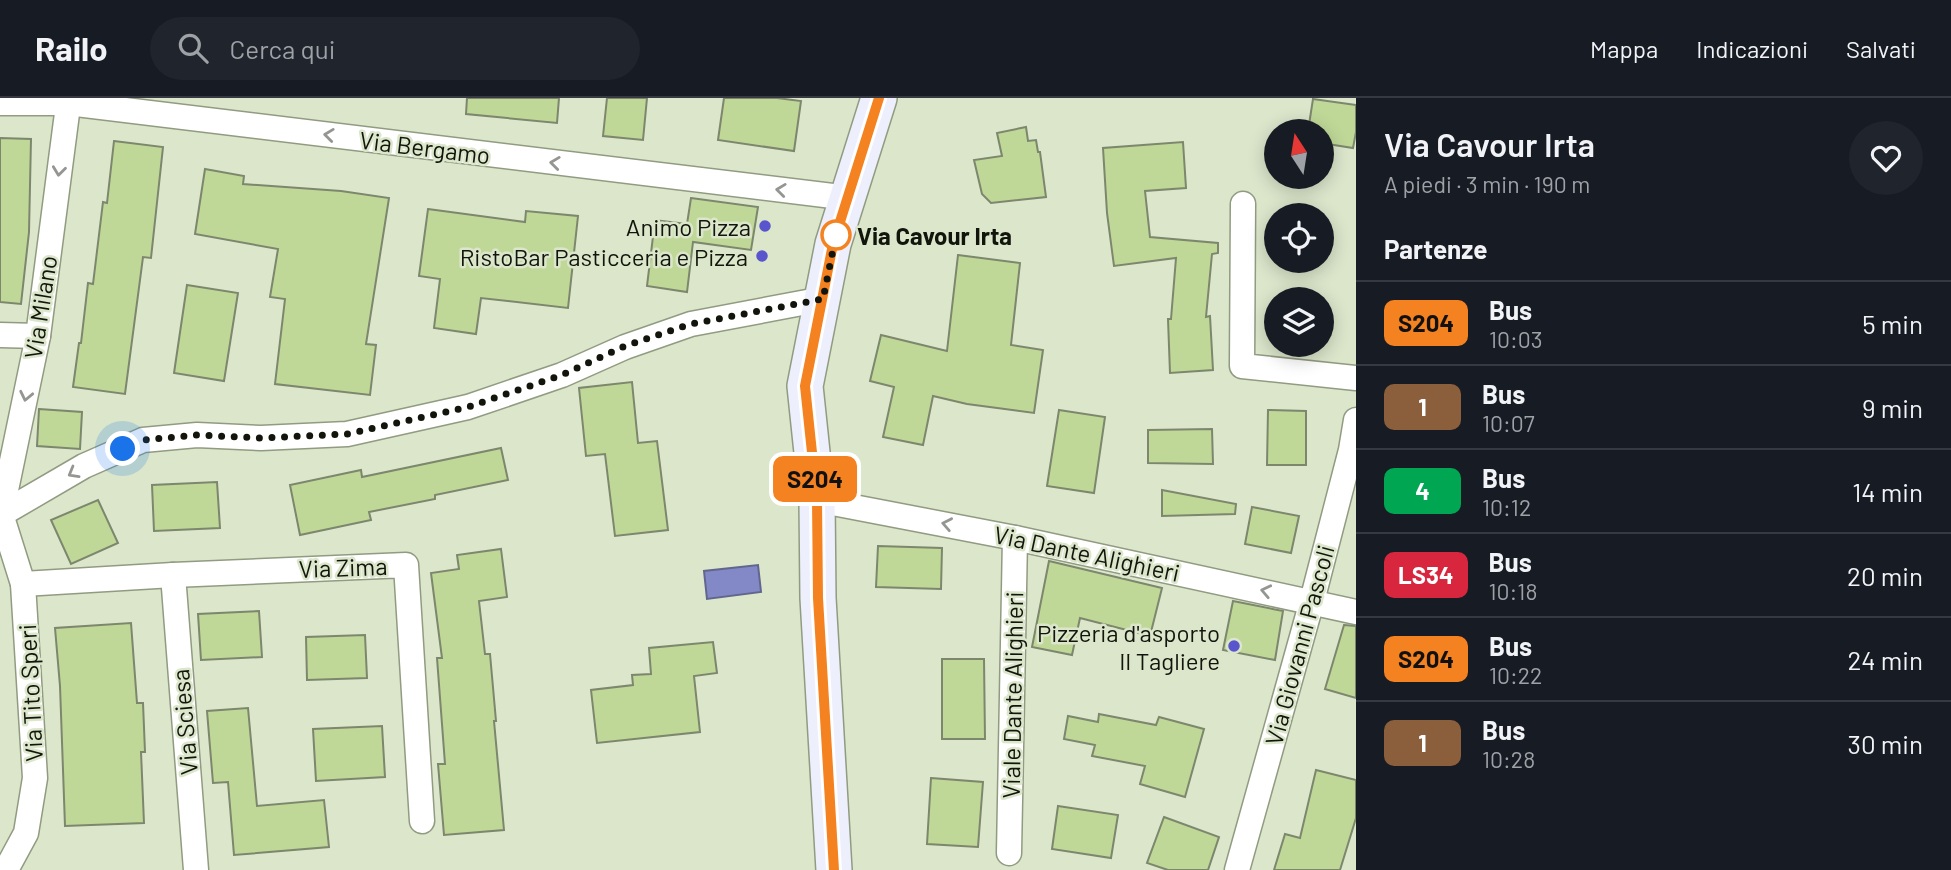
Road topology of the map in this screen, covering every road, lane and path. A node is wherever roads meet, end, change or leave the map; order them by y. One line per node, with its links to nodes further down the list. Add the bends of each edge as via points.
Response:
1 (879, 98): 4 (street)
2 (68, 101): 3 (street, Via Bergamo); 4 (street, Via Bergamo, one-way to 2); 8 (street, Via Milano, one-way to 8)
3 (0, 103)
4 (849, 198): 6 (street, via 833,244)
5 (1242, 204): 9 (street, via 1242,366)
6 (823, 299): 12 (street, via 805,386); 13 (street, one-way to 13, via 691,324 506,395 347,434 143,440 84,466)
7 (0, 335): 8 (street)
8 (38, 336): 13 (street, Via Milano, one-way to 13)
9 (1356, 378)
10 (1356, 419): 11 (street, Via Giovanni Pascoli)
11 (1354, 451): 17 (street, Via Giovanni Pascoli)
12 (817, 500): 14 (street, Via Dante Alighieri, one-way to 12); 23 (street)
13 (1, 514): 16 (street, Via Tito Speri)
14 (1015, 538): 17 (street, Via Dante Alighieri, one-way to 14); 20 (street, Viale Dante Alighieri)
15 (173, 575): 16 (street, Via Zima); 19 (street, Via Zima, via 406,565); 22 (street, Via Sciesa)
16 (23, 584): 21 (street, Via Tito Speri, via 35,778 26,833)
17 (1312, 601): 18 (street, Via Dante Alighieri); 24 (street, Via Giovanni Pascoli)
18 (1356, 612)
19 (422, 821)
20 (1009, 853)
21 (6, 870)
22 (196, 870)
23 (834, 870)
24 (1237, 870)

